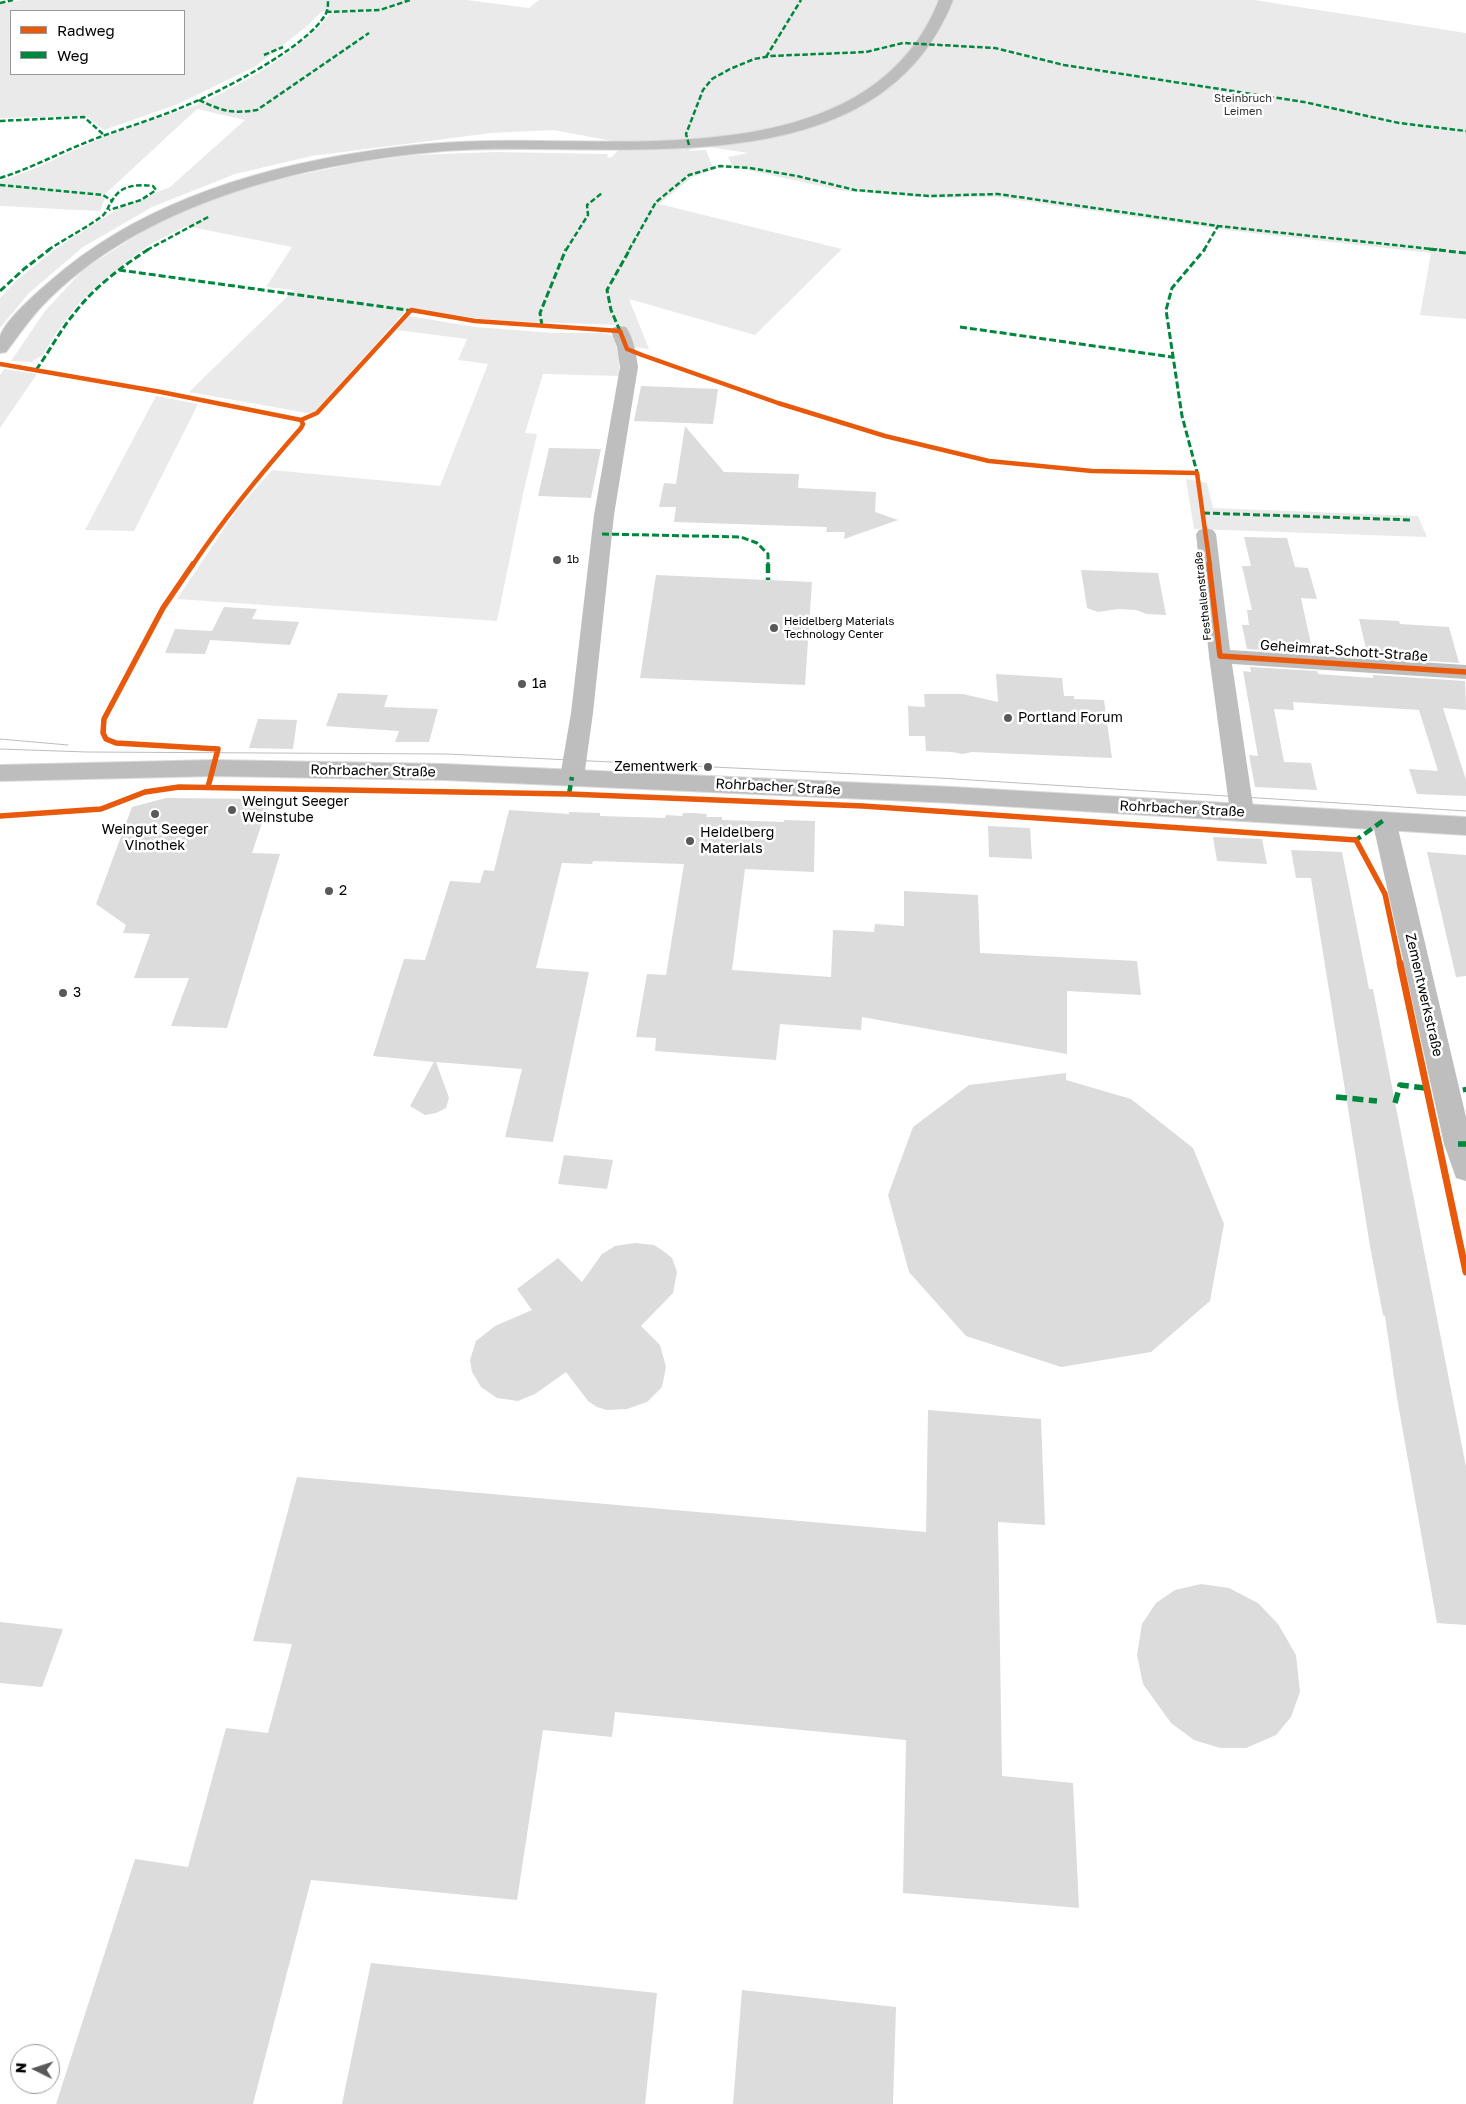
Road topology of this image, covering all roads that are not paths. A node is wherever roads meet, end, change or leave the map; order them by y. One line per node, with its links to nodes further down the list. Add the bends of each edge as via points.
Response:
1 (946, 0): 3 (main road, via 935,26 919,49 871,95 819,119 770,133 730,141 650,147 436,147 332,162 245,183 178,208 110,243 48,291)
2 (620, 330): 8 (street, via 629,366 604,515)
3 (1, 346)
4 (1206, 534): 5 (street, Festhallenstraße)
5 (1220, 656): 6 (street, Geheimrat-Schott-Straße); 9 (street, Festhallenstraße)
6 (1466, 672)
7 (0, 772): 8 (main road, Rohrbacher Straße, via 214,768 434,771)
8 (572, 777): 9 (main road, Rohrbacher Straße)
9 (1242, 812): 10 (main road, Rohrbacher Straße)
10 (1384, 820): 11 (main road, Rohrbacher Straße); 12 (street, Zementwerkstraße)
11 (1466, 826)
12 (1455, 1086): 13 (street, Zementwerkstraße)
13 (1466, 1169)

